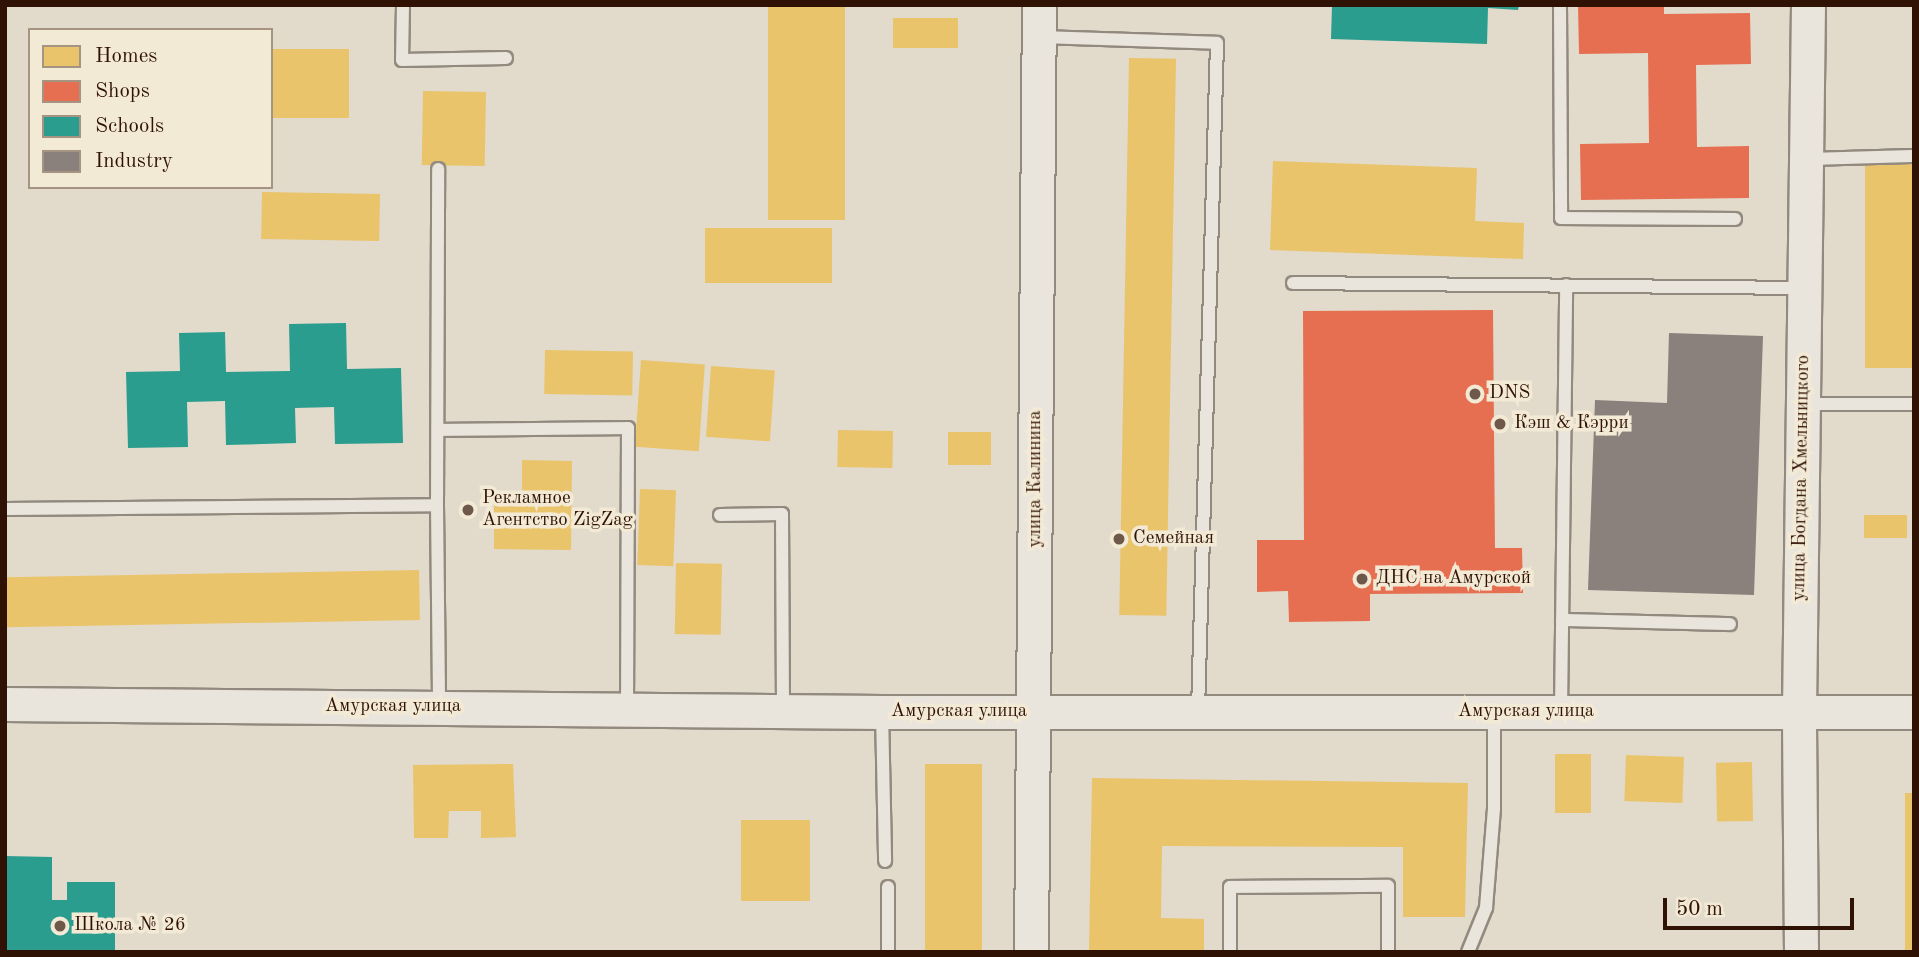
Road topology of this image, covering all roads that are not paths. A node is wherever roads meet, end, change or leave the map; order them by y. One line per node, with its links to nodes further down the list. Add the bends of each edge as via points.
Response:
1 (403, 5): 5 (lane, via 402,60)
2 (1560, 5): 9 (lane, via 1561,218)
3 (1808, 5): 7 (street, улица Богдана Хмельницкого)
4 (1039, 21): 26 (street, улица Калинина); 27 (lane, via 1217,43)
5 (506, 58)
6 (1914, 156): 7 (lane)
7 (1807, 159): 12 (street, улица Богдана Хмельницкого)
8 (438, 169): 15 (lane)
9 (1735, 219)
10 (1293, 283): 11 (lane)
11 (1566, 285): 12 (lane); 19 (lane)
12 (1805, 288): 13 (street, улица Богдана Хмельницкого)
13 (1803, 404): 14 (lane); 30 (street, улица Богдана Хмельницкого)
14 (1914, 404)
15 (438, 430): 16 (lane); 23 (lane, via 628,428)
16 (437, 505): 17 (lane); 22 (lane)
17 (5, 509)
18 (720, 515): 24 (lane, via 782,514)
19 (1562, 620): 20 (lane); 29 (lane)
20 (1730, 624)
21 (5, 704): 22 (street, Амурская улица)
22 (439, 708): 23 (street, Амурская улица)
23 (627, 709): 24 (street, Амурская улица)
24 (783, 710): 25 (street, Амурская улица)
25 (882, 712): 26 (street, Амурская улица); 32 (lane)
26 (1035, 712): 27 (street, Амурская улица); 35 (street, улица Калинина)
27 (1198, 712): 28 (street, Амурская улица)
28 (1494, 712): 29 (street, Амурская улица); 38 (lane, via 1494,809 1486,908)
29 (1561, 712): 30 (street, Амурская улица)
30 (1799, 712): 31 (street, Амурская улица); 39 (street, улица Богдана Хмельницкого)
31 (1914, 712)
32 (885, 861)
33 (888, 887): 34 (lane)
34 (888, 952)
35 (1031, 952)
36 (1230, 952): 37 (lane, via 1230,887 1388,886)
37 (1388, 952)
38 (1468, 952)
39 (1801, 952)

